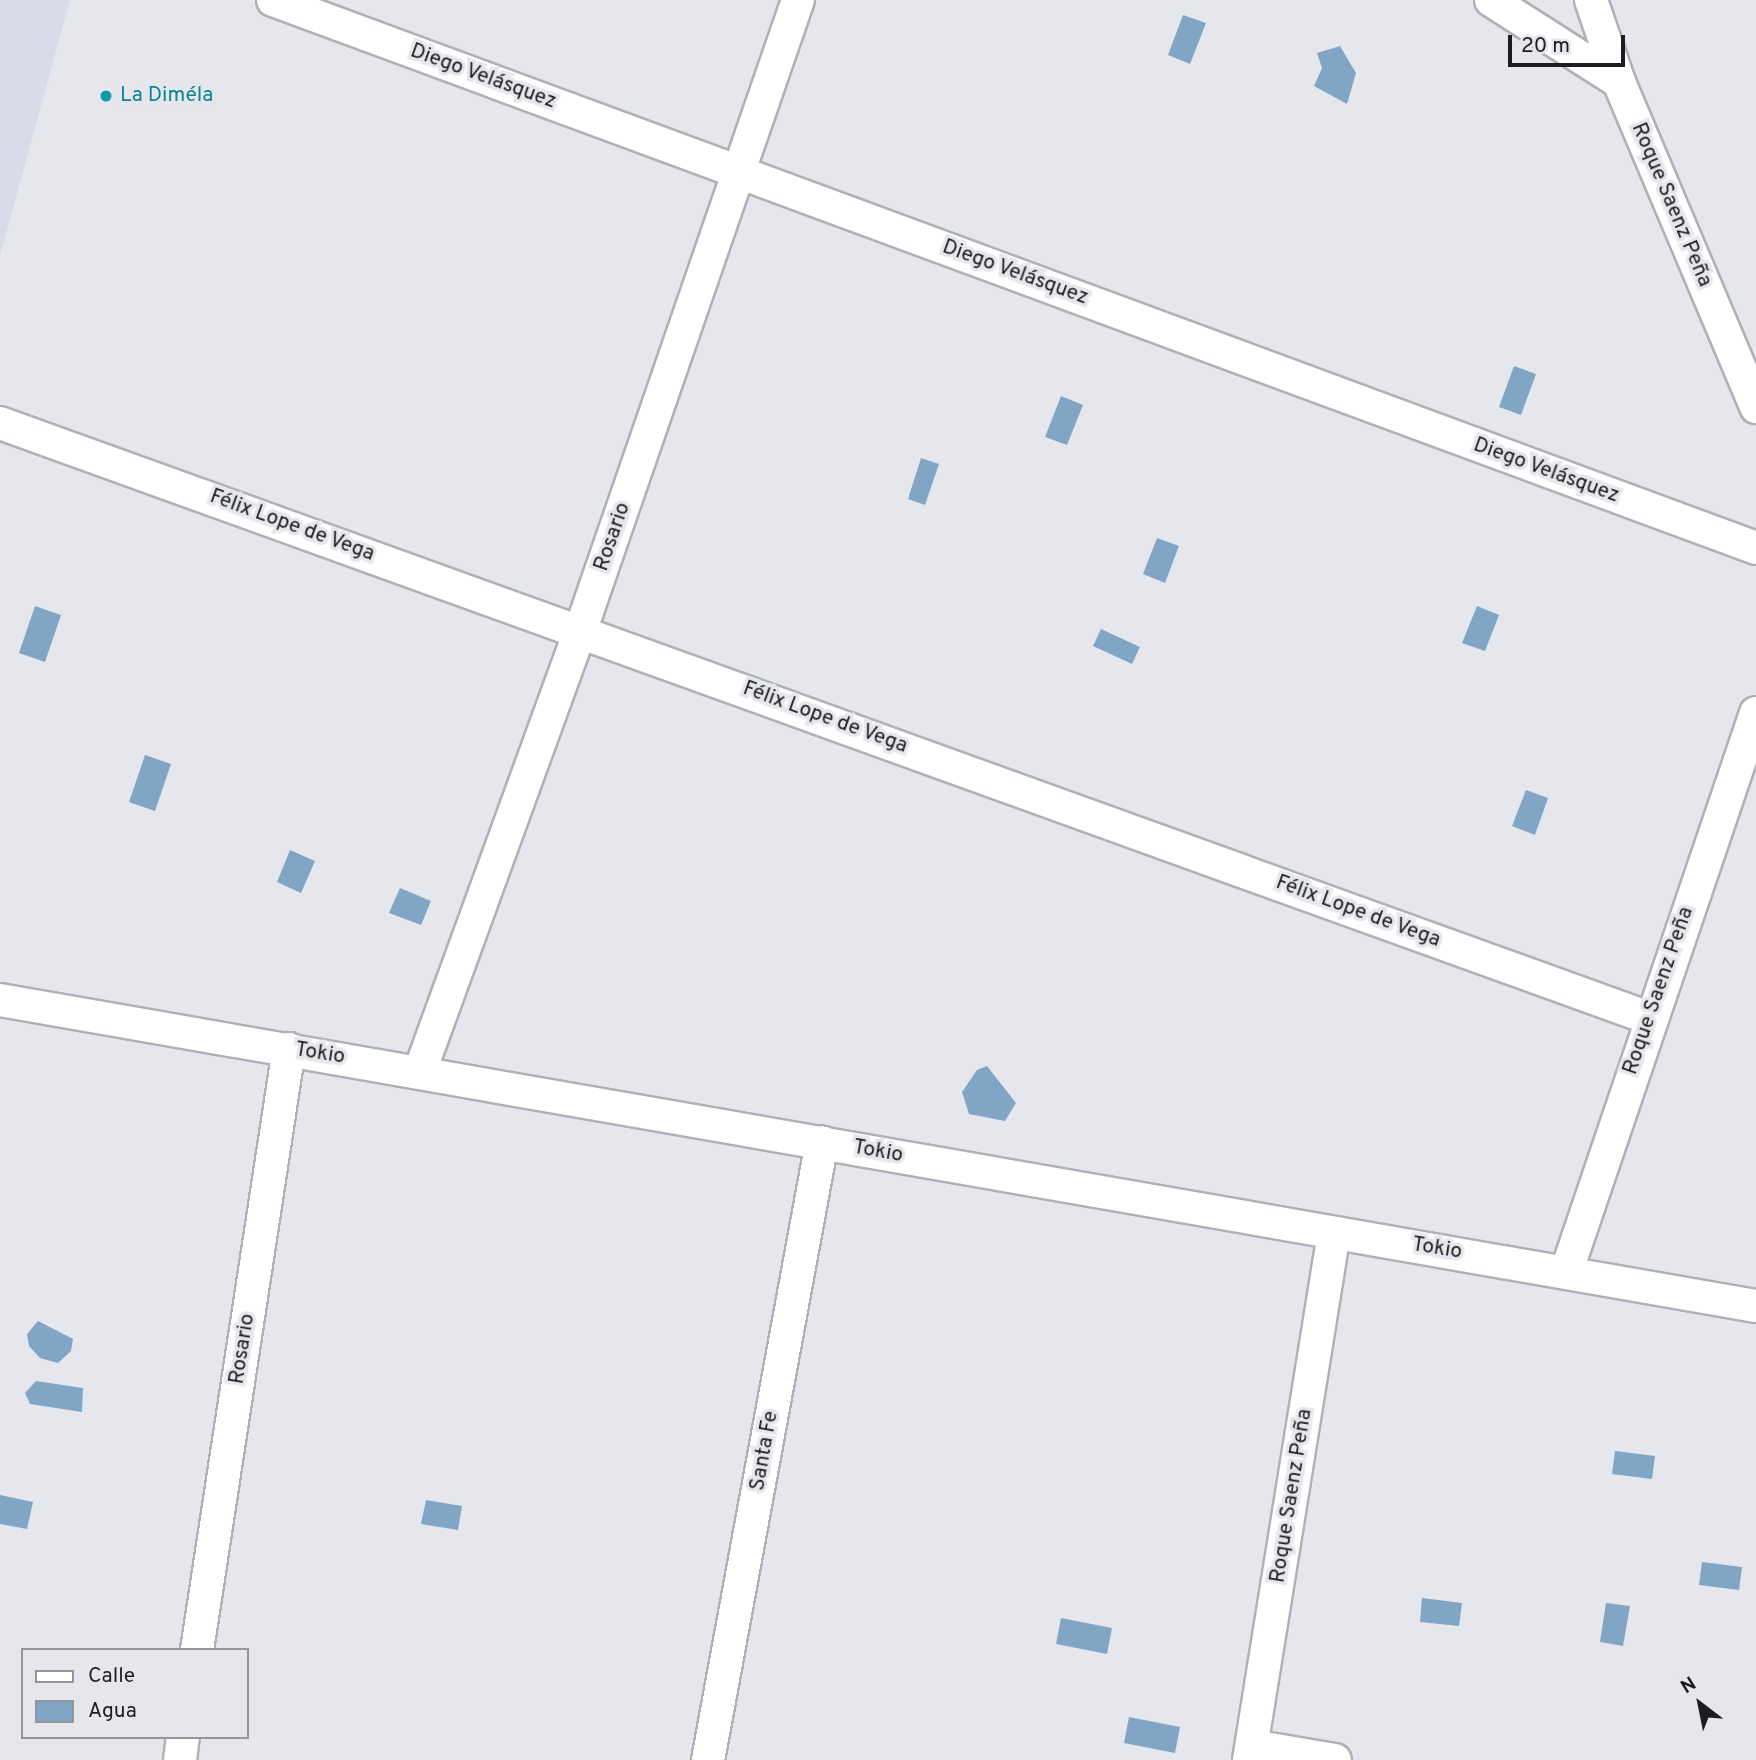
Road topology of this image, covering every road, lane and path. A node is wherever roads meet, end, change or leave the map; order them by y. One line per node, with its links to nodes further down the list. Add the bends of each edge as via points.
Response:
1 (273, 0): 6 (street, Diego Velásquez)
2 (798, 0): 6 (street, Rosario)
3 (1491, 0): 5 (street)
4 (1591, 0): 5 (street, Roque Saenz Peña)
5 (1619, 82): 7 (street, Roque Saenz Peña)
6 (738, 170): 9 (street, Diego Velásquez); 10 (street, Rosario)
7 (1756, 407)
8 (0, 423): 10 (street, Félix Lope de Vega)
9 (1756, 548)
10 (581, 629): 13 (street, Félix Lope de Vega); 15 (street, Rosario)
11 (1756, 713): 13 (street, Roque Saenz Peña)
12 (0, 1000): 14 (street, Tokio)
13 (1649, 1018): 18 (street, Roque Saenz Peña)
14 (289, 1049): 15 (street, Tokio); 20 (street, Rosario)
15 (420, 1071): 16 (street, Tokio)
16 (821, 1142): 17 (street, Tokio); 24 (street, Santa Fe)
17 (1334, 1233): 18 (street, Tokio); 22 (street, Roque Saenz Peña)
18 (1567, 1270): 19 (street, Tokio)
19 (1756, 1306)
20 (197, 1648)
21 (183, 1739): 23 (street)
22 (1250, 1753): 25 (street)
23 (180, 1760)
24 (708, 1760)
25 (1335, 1760)

